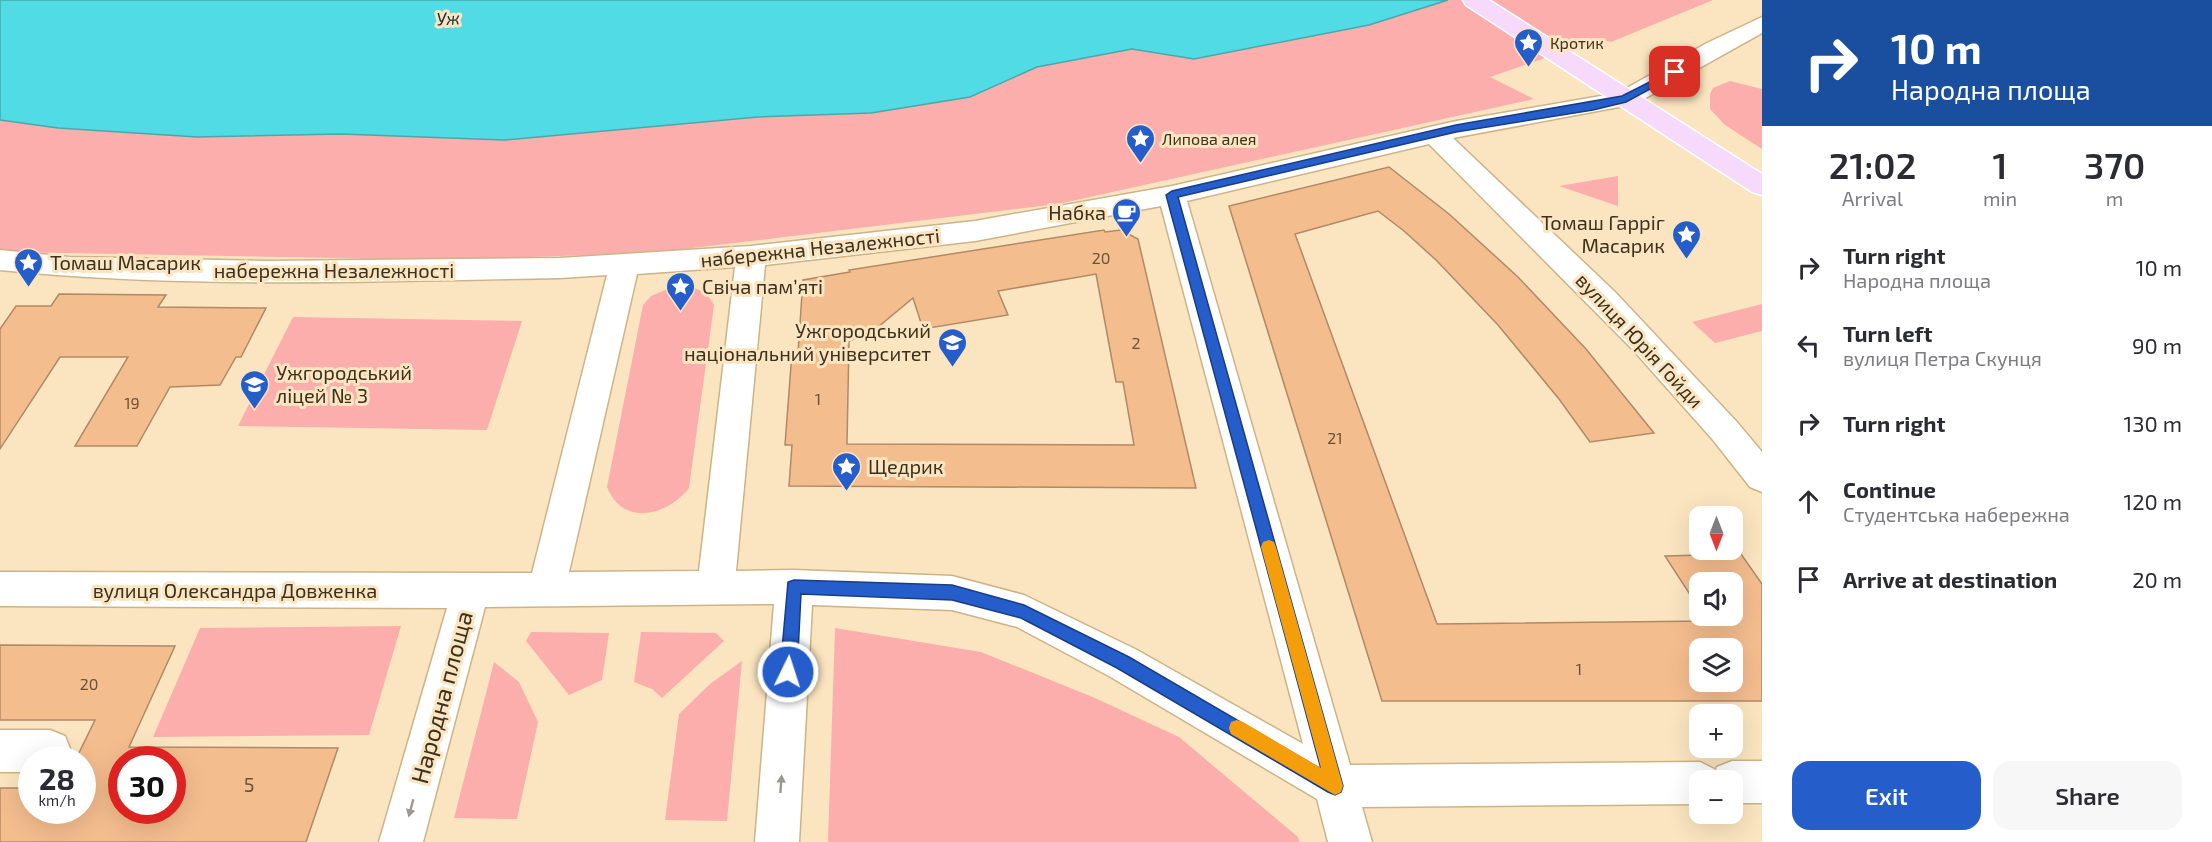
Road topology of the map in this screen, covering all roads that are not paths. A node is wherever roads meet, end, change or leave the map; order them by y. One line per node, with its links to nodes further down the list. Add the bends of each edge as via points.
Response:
1 (1474, 0): 3 (main road)
2 (1762, 24): 3 (street, набережна Незалежності)
3 (1626, 99): 4 (street, набережна Незалежності); 5 (main road)
4 (1434, 134): 6 (street, набережна Незалежності); 10 (street, вулиця Юрія Гойди, via 1614,308)
5 (1762, 186)
6 (1172, 195): 8 (street, набережна Незалежності, via 975,231); 21 (street)
7 (0, 260): 9 (street, набережна Незалежності, via 69,267 266,272)
8 (750, 263): 9 (street, набережна Незалежності); 12 (street)
9 (622, 270): 14 (street)
10 (1762, 477)
11 (794, 587): 12 (street, Народна площа); 21 (street, Народна площа, via 952,592 1024,612 1123,663); 23 (street, one-way to 11)
12 (717, 588): 14 (street, Народна площа)
13 (0, 589): 15 (street, вулиця Олександра Довженка)
14 (547, 589): 15 (street, Народна площа)
15 (471, 590): 22 (street, Народна площа, one-way to 22)
16 (0, 751): 17 (street)
17 (18, 751)
18 (1743, 782): 19 (street)
19 (1762, 782)
20 (1689, 783): 21 (street)
21 (1335, 786): 24 (street)
22 (401, 842)
23 (777, 842)
24 (1350, 842)

